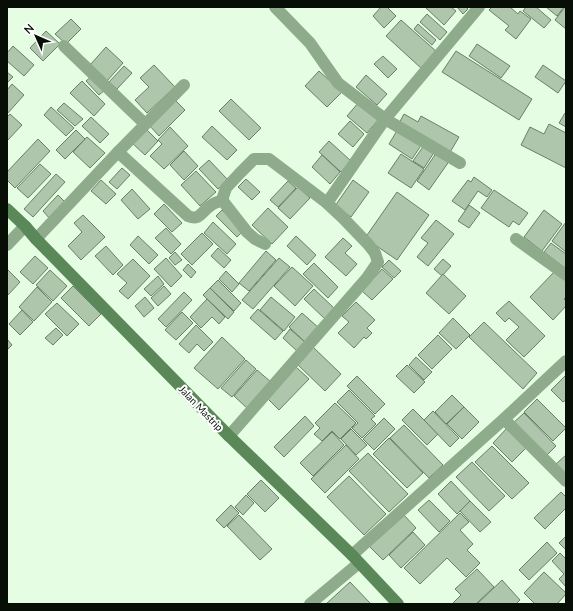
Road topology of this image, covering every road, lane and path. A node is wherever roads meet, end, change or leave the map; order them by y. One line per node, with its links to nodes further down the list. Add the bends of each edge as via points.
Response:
1 (275, 7): 5 (street, via 310,43 338,83)
2 (479, 7): 5 (street)
3 (64, 46): 6 (street)
4 (184, 85): 6 (street)
5 (385, 119): 8 (street); 10 (street)
6 (145, 124): 7 (street)
7 (118, 152): 9 (street, via 188,216 199,216 209,206); 13 (street)
8 (460, 163)
9 (222, 200): 10 (street, via 226,188 254,159 269,159); 15 (street, via 247,232)
10 (327, 203): 20 (street, via 376,253 378,262 367,278)
11 (7, 209): 12 (main road, Jalan Mastrip)
12 (25, 226): 13 (main road, Jalan Mastrip); 16 (street)
13 (36, 239): 20 (main road, Jalan Mastrip)
14 (516, 239): 17 (street)
15 (264, 244)
16 (7, 245)
17 (566, 275)
18 (566, 360): 19 (street)
19 (504, 419): 21 (street); 22 (street)
20 (229, 436): 22 (main road, Jalan Mastrip)
21 (566, 481)
22 (355, 559): 23 (street); 24 (main road, Jalan Mastrip)
23 (310, 604)
24 (398, 604)

